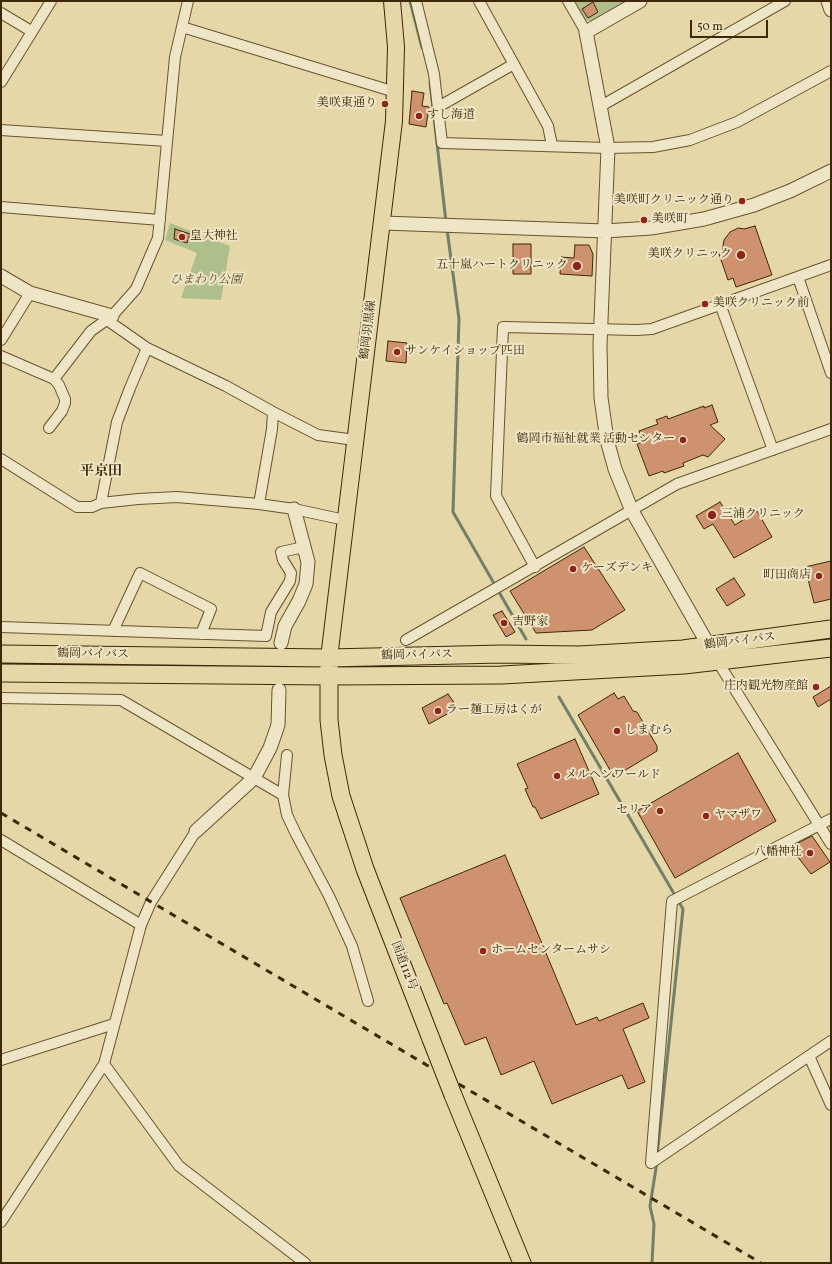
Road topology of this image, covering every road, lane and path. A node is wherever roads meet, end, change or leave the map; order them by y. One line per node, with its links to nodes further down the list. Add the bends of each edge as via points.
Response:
1 (50, 1): 13 (street)
2 (187, 1): 12 (street)
3 (392, 1): 18 (main road, 鶴岡羽黒線, via 396,47)
4 (416, 1): 20 (street, via 434,74)
5 (479, 1): 15 (street)
6 (568, 1): 14 (street)
7 (640, 1): 14 (street)
8 (785, 1): 19 (street)
9 (828, 1): 10 (street)
10 (831, 10)
11 (1, 13): 13 (street)
12 (182, 27): 18 (street); 22 (street, via 175,57)
13 (31, 32): 17 (street)
14 (586, 32): 19 (street)
15 (514, 64): 20 (street); 23 (street, via 548,126)
16 (831, 71): 24 (street, via 737,122 690,140 653,147)
17 (1, 82)
18 (395, 92): 28 (main road, 鶴岡羽黒線)
19 (601, 106): 24 (street)
20 (438, 107): 23 (street, via 442,143)
21 (1, 130): 22 (street)
22 (167, 141): 27 (street)
23 (552, 145): 24 (street)
24 (608, 148): 29 (street)
25 (831, 171): 29 (street, via 790,191 730,212 677,225)
26 (1, 206): 27 (street)
27 (160, 220): 35 (street, via 158,238 136,289)
28 (383, 223): 29 (street); 45 (main road, 鶴岡羽黒線)
29 (605, 231): 36 (street)
30 (831, 265): 32 (street)
31 (1, 276): 33 (street)
32 (798, 277): 34 (street); 40 (street)
33 (30, 293): 35 (street); 37 (street)
34 (720, 304): 36 (street, via 652,329); 46 (street)
35 (110, 318): 38 (street); 41 (street, via 91,331)
36 (601, 329): 51 (street, via 599,375 604,422 617,474); 54 (street, via 503,327 496,496)
37 (1, 340)
38 (147, 348): 42 (street); 48 (street, via 118,422)
39 (1, 356): 41 (street)
40 (831, 374)
41 (54, 379): 43 (street, via 66,399 62,411)
42 (273, 412): 45 (street, via 318,435); 49 (street)
43 (49, 428)
44 (831, 429): 46 (street)
45 (355, 440): 52 (main road, 鶴岡羽黒線)
46 (772, 450): 51 (street, via 677,484)
47 (1, 459): 48 (street, via 70,505 85,508)
48 (101, 503): 49 (street, via 177,498)
49 (259, 504): 50 (street)
50 (294, 509): 52 (street); 53 (street)
51 (632, 510): 54 (street); 61 (street)
52 (345, 520): 64 (main road, 鶴岡羽黒線)
53 (304, 547): 58 (street, via 281,552 290,573 290,581 271,612 266,636); 60 (street, via 308,562 306,584 285,626)
54 (535, 567): 59 (street)
55 (1, 627): 57 (street)
56 (831, 629): 61 (highway, 鶴岡バイパス)
57 (113, 631): 58 (street); 58 (street, via 140,573 211,609)
58 (201, 634)
59 (406, 640)
60 (281, 643)
61 (709, 646): 64 (highway, 鶴岡バイパス, via 579,656 502,654); 65 (street)
62 (831, 648): 65 (highway, 鶴岡バイパス)
63 (1, 654): 64 (highway, 鶴岡バイパス)
64 (329, 658): 67 (highway, 国道112号)
65 (718, 662): 67 (highway, 鶴岡バイパス, via 502,675); 74 (street)
66 (1, 673): 67 (highway, 鶴岡バイパス)
67 (329, 676): 88 (highway, 国道112号, bridge, via 329,720 333,755 341,796 365,869)
68 (279, 690): 71 (street, via 278,725 270,748)
69 (1, 698): 71 (street, via 120,700)
70 (287, 755): 72 (street)
71 (254, 778): 72 (street); 75 (street)
72 (283, 795): 79 (street, via 287,815 352,946)
73 (831, 819): 74 (street)
74 (818, 826): 77 (street); 82 (street, via 672,901 651,1163)
75 (196, 831): 78 (street, via 151,902)
76 (1, 840): 78 (street)
77 (831, 844)
78 (141, 924): 80 (street)
79 (368, 1001)
80 (114, 1024): 83 (street); 84 (street)
81 (831, 1041): 82 (street)
82 (809, 1056): 85 (street)
83 (1, 1060)
84 (104, 1064): 86 (street); 87 (street, via 179,1166)
85 (831, 1106)
86 (1, 1222)
87 (305, 1263)
88 (522, 1263)

